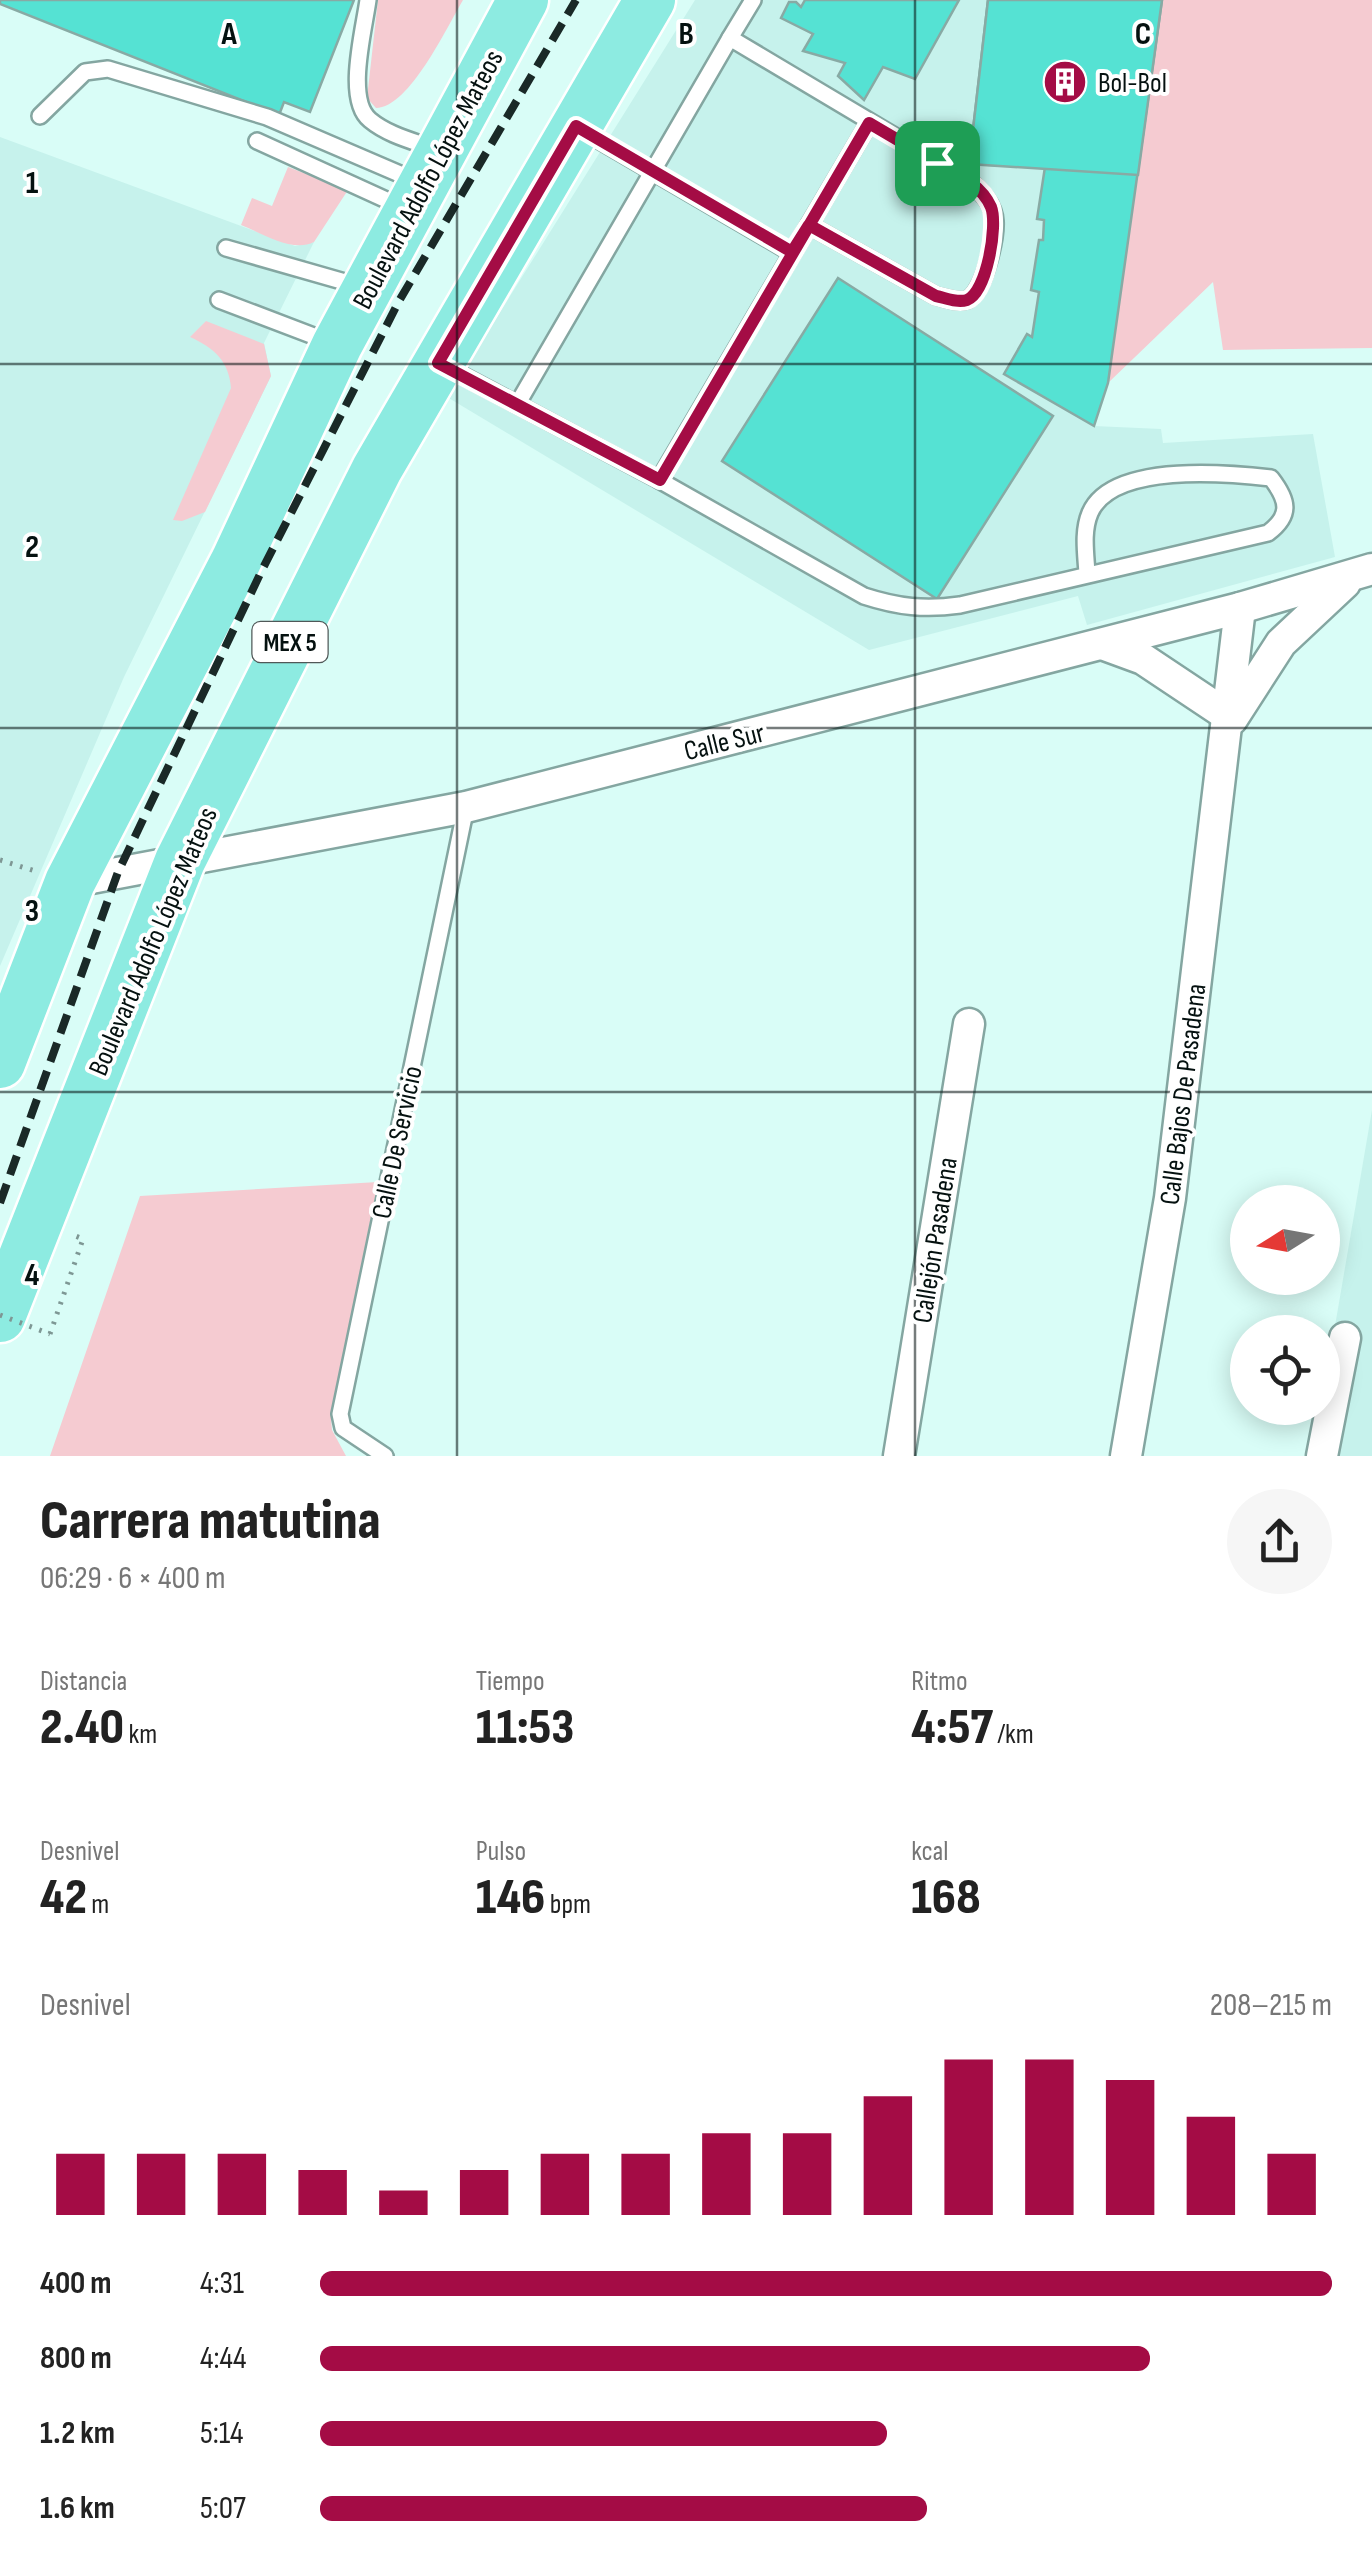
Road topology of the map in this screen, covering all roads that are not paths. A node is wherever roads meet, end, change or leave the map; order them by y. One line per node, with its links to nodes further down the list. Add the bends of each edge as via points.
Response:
1 (368, 0): 11 (lane, via 358,104)
2 (522, 0): 11 (main road, Boulevard Adolfo López Mateos)
3 (650, 0): 8 (main road, Boulevard Adolfo López Mateos / MEX 5)
4 (753, 0): 5 (lane)
5 (730, 38): 7 (lane); 10 (lane)
6 (40, 116): 11 (lane, via 85,72 108,70 268,117)
7 (869, 123): 12 (lane); 12 (lane, via 981,191 995,221 982,285 968,300 936,296)
8 (576, 126): 10 (lane); 18 (main road, Boulevard Adolfo López Mateos / MEX 5)
9 (257, 141): 11 (lane)
10 (654, 171): 14 (lane); 19 (lane)
11 (425, 182): 15 (main road, Boulevard Adolfo López Mateos)
12 (809, 225): 14 (lane)
13 (226, 248): 15 (lane)
14 (792, 252): 20 (lane)
15 (368, 289): 17 (main road, Boulevard Adolfo López Mateos)
16 (219, 300): 17 (lane)
17 (337, 345): 28 (main road, Boulevard Adolfo López Mateos, via 236,561)
18 (438, 363): 19 (lane); 27 (main road, Boulevard Adolfo López Mateos / MEX 5, via 377,469)
19 (518, 403): 20 (lane)
20 (660, 480): 22 (lane, via 864,596 897,606 960,605)
21 (1363, 572): 23 (street, Calle Sur); 25 (street, Calle Bajos De Pasadena, via 1281,642)
22 (1088, 574): 22 (lane, via 1268,533 1282,522 1283,493 1271,478 1210,471 1123,485 1091,509 1085,528)
23 (1240, 608): 24 (street, Calle Sur); 25 (street, Calle Bajos De Pasadena)
24 (1102, 644): 25 (street, via 1142,659); 26 (street, Calle Sur)
25 (1226, 723): 35 (street, Calle Bajos De Pasadena, via 1170,1198)
26 (466, 807): 27 (street, Calle Sur); 33 (lane, Calle De Servicio, via 340,1414 343,1428)
27 (180, 861): 28 (street, Calle Sur); 31 (main road, Boulevard Adolfo López Mateos / MEX 5)
28 (70, 882): 30 (main road, Boulevard Adolfo López Mateos)
29 (969, 1024): 34 (street, Callejón Pasadena)
30 (0, 1063)
31 (0, 1316)
32 (1345, 1338): 36 (street)
33 (385, 1456)
34 (899, 1456)
35 (1126, 1456)
36 (1322, 1456)

